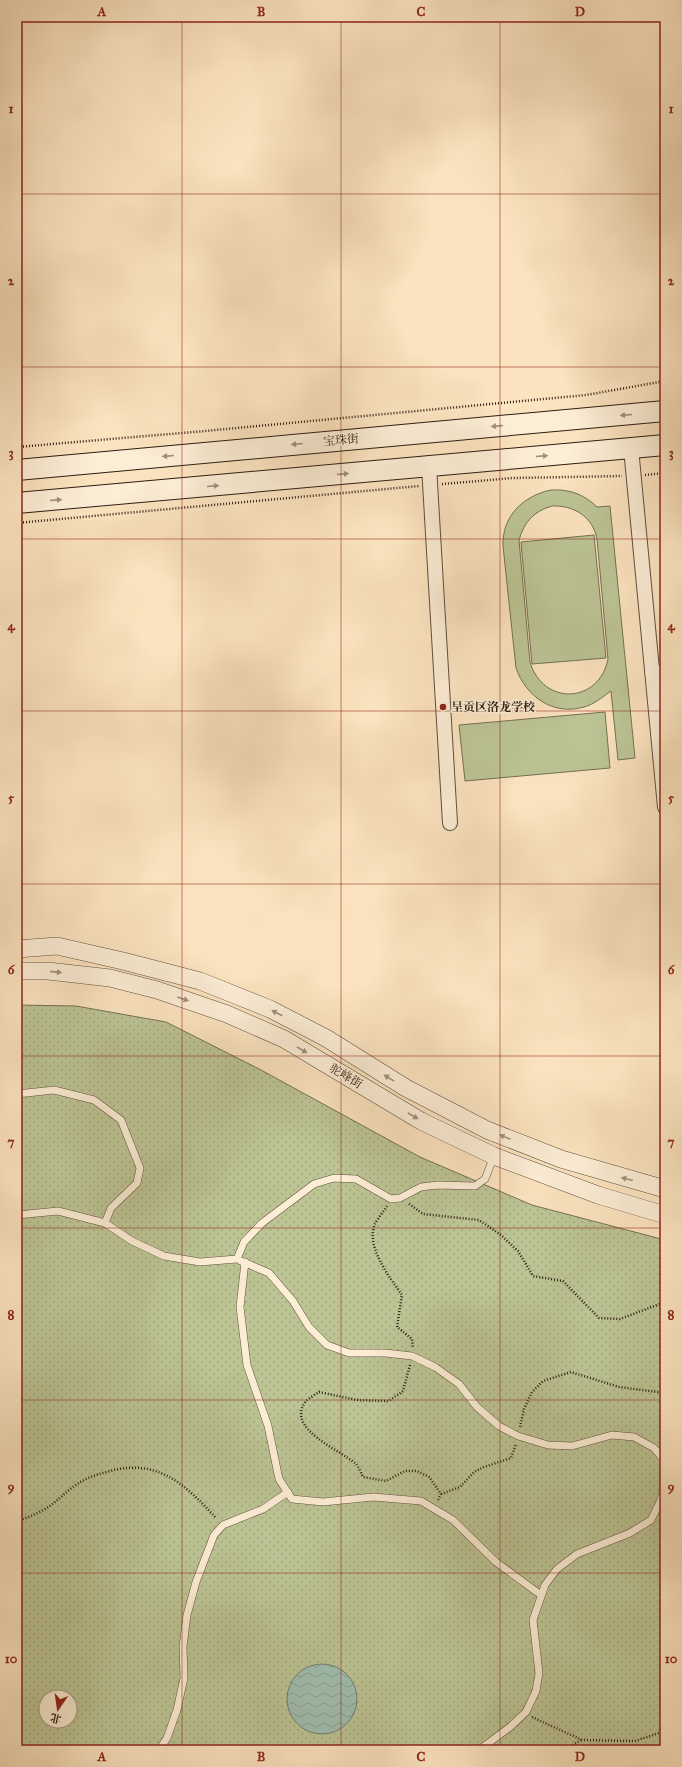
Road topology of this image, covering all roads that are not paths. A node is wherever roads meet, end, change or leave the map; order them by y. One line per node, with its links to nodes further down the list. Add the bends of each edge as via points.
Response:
1 (665, 411): 4 (main road, 宝珠街, one-way to 4)
2 (665, 445): 3 (main road)
3 (631, 448): 5 (main road, one-way to 3); 7 (street)
4 (17, 470)
5 (430, 476): 6 (main road, one-way to 5); 9 (street)
6 (17, 503)
7 (659, 672): 8 (street)
8 (665, 807)
9 (450, 824)
10 (17, 949): 14 (street, 驼峰街, one-way to 10, via 561,1159 487,1130 406,1088 326,1038 270,1009 200,981 123,960 57,946)
11 (17, 971): 13 (street, 驼峰街, one-way to 13, via 48,971 110,978 157,990 228,1014 284,1039 421,1121)
12 (17, 1094): 17 (lane, via 54,1090 94,1100 121,1120 140,1168 137,1183 111,1208)
13 (494, 1156): 16 (street, 驼峰街, via 598,1196); 18 (lane, via 485,1179 475,1186 421,1187 400,1198 391,1199 356,1179 334,1178 314,1184 262,1223 244,1242)
14 (665, 1189)
15 (17, 1215): 17 (lane, via 58,1211)
16 (665, 1215)
17 (105, 1223): 18 (lane, via 132,1241 164,1256 200,1262)
18 (237, 1259): 19 (lane)
19 (245, 1262): 20 (lane, via 269,1273 293,1302 309,1327 327,1344 349,1353 412,1356 435,1367 459,1384 482,1412 499,1426 518,1436 548,1445 572,1446 612,1435 634,1437 654,1448 664,1460); 22 (lane, via 240,1307 247,1365 268,1426 279,1479)
20 (665, 1472)
21 (665, 1485): 23 (lane, via 651,1520 630,1533 577,1554 557,1569 545,1584)
22 (288, 1492): 23 (lane, via 292,1499 323,1502 373,1497 421,1501 453,1520 496,1562); 24 (lane, via 263,1509 223,1525 214,1535 187,1615 183,1647 184,1678 177,1710 167,1738)
23 (541, 1595): 25 (lane, via 533,1620 539,1673 536,1691 526,1712)
24 (159, 1750)
25 (479, 1750)

